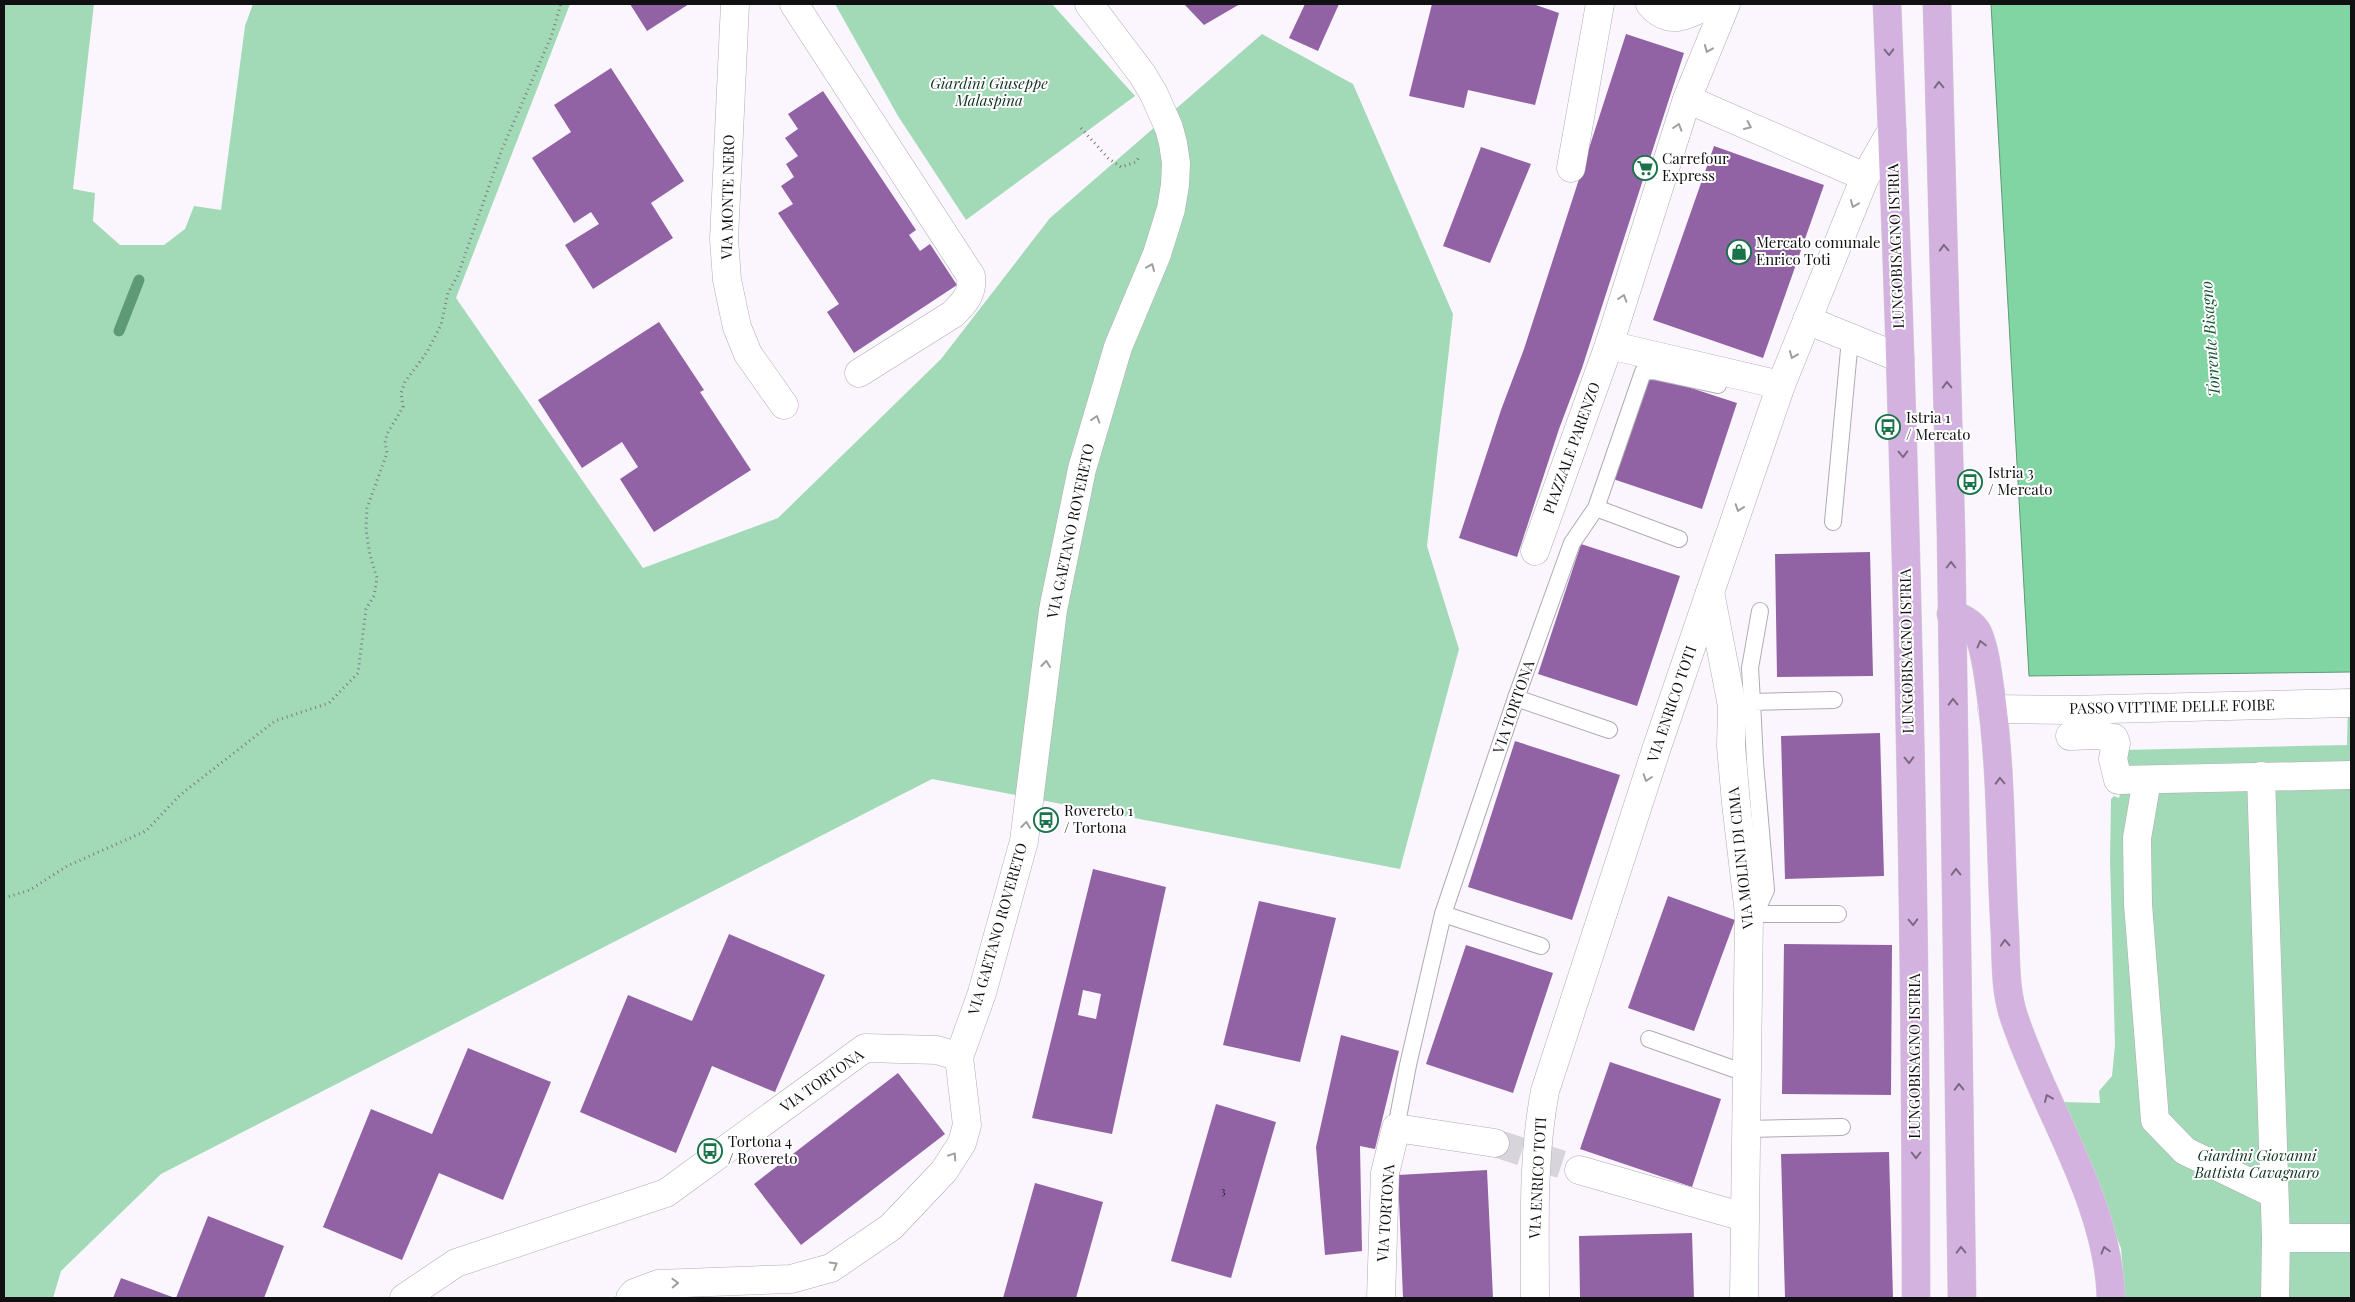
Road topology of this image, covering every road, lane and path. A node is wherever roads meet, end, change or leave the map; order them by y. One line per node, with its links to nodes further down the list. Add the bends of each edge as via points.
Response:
1 (561, 4): 42 (path, via 551,37 502,149 458,275 448,293 441,325 427,352 405,382 401,393 403,407 384,443 387,453 367,508 366,530 377,578 374,596 366,609 358,673 328,703 275,721 180,796 146,831 67,866 30,890)
2 (735, 4): 24 (street, VIA MONTE NERO, via 724,239 727,280 737,327 748,354)
3 (794, 4): 21 (street, via 971,276 972,288 966,301 953,314)
4 (1089, 4): 48 (street, VIA GAETANO ROVERETO, one-way to 4, via 982,993 1024,841 1053,610 1082,469 1118,347 1156,254 1176,184 1173,143 1154,94)
5 (1600, 4): 15 (street)
6 (1650, 4): 7 (street, via 1666,15 1686,17)
7 (1708, 4)
8 (1726, 4): 11 (street, PIAZZALE PARENZO, one-way to 11)
9 (1887, 4): 13 (main road, LUNGOBISAGNO ISTRIA, one-way to 13)
10 (1937, 4): 31 (main road, one-way to 10)
11 (1687, 99): 16 (street, one-way to 16); 19 (street, PIAZZALE PARENZO, one-way to 11)
12 (1081, 128): 14 (path, via 1108,158 1121,167 1136,162)
13 (1892, 130): 16 (street, VIA ENRICO TOTI); 20 (main road, LUNGOBISAGNO ISTRIA)
14 (1144, 151)
15 (1571, 168)
16 (1865, 177): 17 (street, VIA ENRICO TOTI, one-way to 17)
17 (1808, 320): 18 (street); 23 (street, VIA ENRICO TOTI, one-way to 23)
18 (1850, 339): 20 (street); 26 (lane)
19 (1609, 345): 23 (street); 28 (street, PIAZZALE PARENZO)
20 (1900, 358): 64 (main road, LUNGOBISAGNO ISTRIA, one-way to 64, via 1916,1034)
21 (859, 373)
22 (1718, 385): 25 (lane, VIA TORTONA, via 1653,371 1643,372)
23 (1781, 385): 29 (street, VIA ENRICO TOTI, one-way to 29)
24 (784, 405)
25 (1596, 508): 27 (lane); 32 (lane, VIA TORTONA, via 1572,543)
26 (1833, 522)
27 (1679, 539)
28 (1535, 550)
29 (1710, 591): 44 (street, VIA MOLINI DI CIMA, via 1732,706 1731,746); 62 (street, VIA ENRICO TOTI, one-way to 62, via 1545,1091 1537,1132)
30 (1760, 611): 34 (lane, via 1750,668)
31 (1951, 614): 36 (main road, one-way to 31, via 1978,634 1966,620); 65 (main road, one-way to 31)
32 (1516, 698): 37 (lane); 43 (lane, VIA TORTONA)
33 (1834, 700): 34 (lane)
34 (1752, 702): 44 (lane, via 1766,890 1759,905)
35 (2351, 703): 36 (street, PASSO VITTIME DELLE FOIBE)
36 (1992, 709): 66 (main road, one-way to 36, via 2108,1260 2084,1183 2013,1017 2004,905 2000,784)
37 (1609, 730)
38 (2070, 736): 41 (street, via 2114,738 2113,759 2118,780)
39 (2351, 775): 40 (street)
40 (2260, 776): 41 (street); 55 (street)
41 (2147, 780): 55 (street, via 2137,838 2138,904 2155,1120 2185,1151)
42 (4, 898)
43 (1443, 914): 46 (lane); 51 (lane, VIA TORTONA)
44 (1749, 914): 45 (lane); 49 (street, VIA MOLINI DI CIMA)
45 (1838, 914)
46 (1541, 946)
47 (1649, 1040): 49 (lane)
48 (959, 1057): 59 (street, VIA TORTONA, via 937,1050 865,1048 666,1193 456,1263); 60 (street, one-way to 48, via 634,1293 658,1284 791,1279 831,1268 891,1227 944,1171 962,1143 967,1125)
49 (1748, 1074): 52 (street, VIA MOLINI DI CIMA)
50 (1842, 1127): 52 (lane)
51 (1396, 1128): 53 (street); 61 (street, VIA TORTONA, via 1385,1173)
52 (1748, 1129): 56 (street, VIA MOLINI DI CIMA)
53 (1494, 1143)
54 (1579, 1170): 56 (street)
55 (2274, 1194): 57 (street)
56 (1744, 1217): 63 (street, VIA MOLINI DI CIMA)
57 (2276, 1238): 58 (street); 67 (street)
58 (2351, 1238)
59 (404, 1298)
60 (630, 1298)
61 (1382, 1298)
62 (1535, 1298)
63 (1744, 1298)
64 (1916, 1298)
65 (1962, 1298)
66 (2111, 1298)
67 (2275, 1298)

